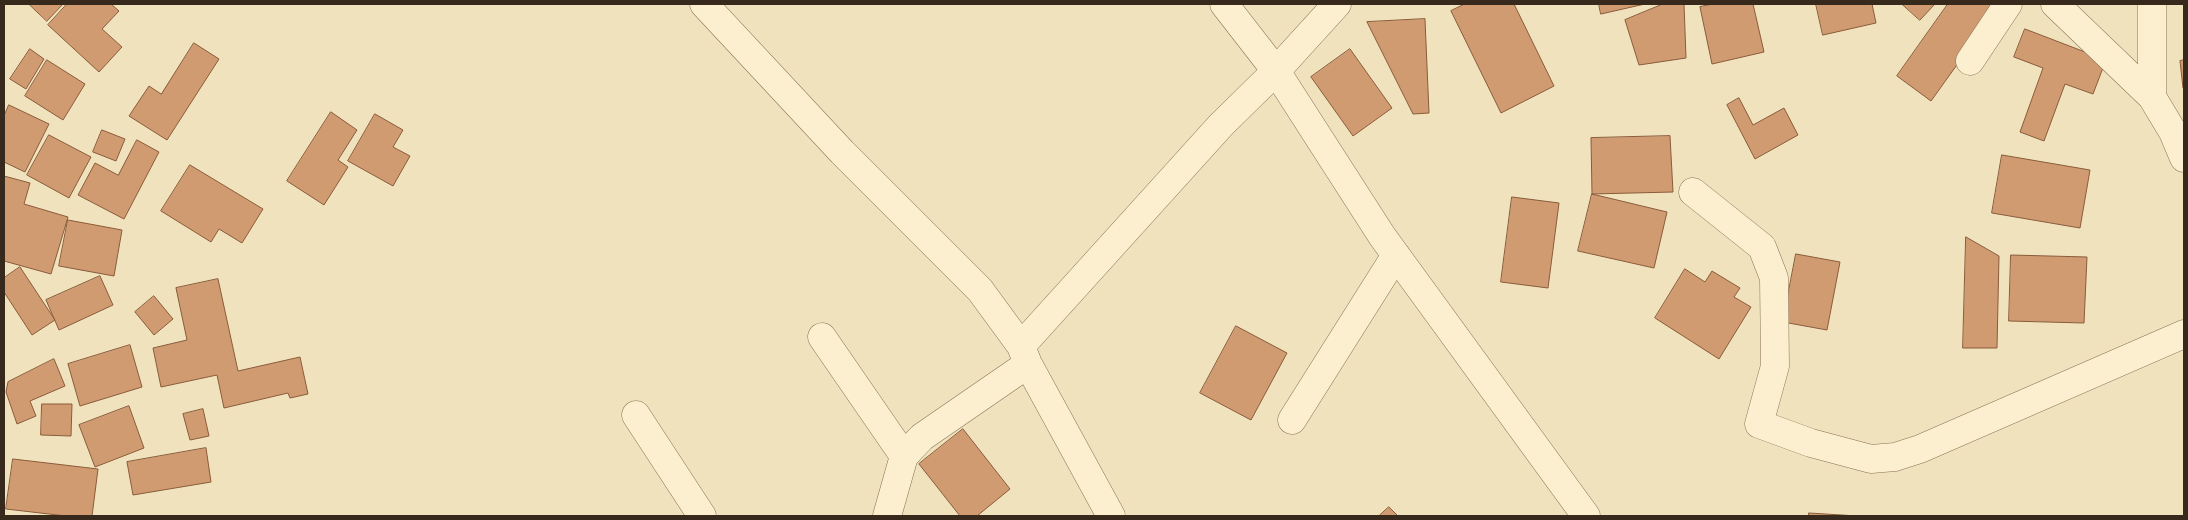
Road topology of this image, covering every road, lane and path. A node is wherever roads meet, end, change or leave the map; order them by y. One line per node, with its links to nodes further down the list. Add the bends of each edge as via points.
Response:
1 (704, 4): 15 (street, via 842,152 980,290)
2 (1224, 4): 8 (street)
3 (1336, 4): 8 (street)
4 (2008, 4): 7 (street)
5 (2055, 4): 9 (street)
6 (2152, 4): 9 (street)
7 (1970, 61)
8 (1276, 71): 12 (street); 15 (street, via 1221,125)
9 (2152, 97): 10 (street)
10 (2184, 158)
11 (1693, 192): 13 (street, via 1762,247 1774,278 1775,366 1759,424 1811,443 1871,459 1895,457)
12 (1396, 255): 17 (street); 22 (street)
13 (2184, 334)
14 (822, 337): 18 (street)
15 (1024, 355): 18 (street, via 922,437); 21 (street)
16 (636, 415): 19 (street)
17 (1292, 420)
18 (904, 456): 20 (street)
19 (702, 516)
20 (887, 516)
21 (1111, 516)
22 (1586, 516)

